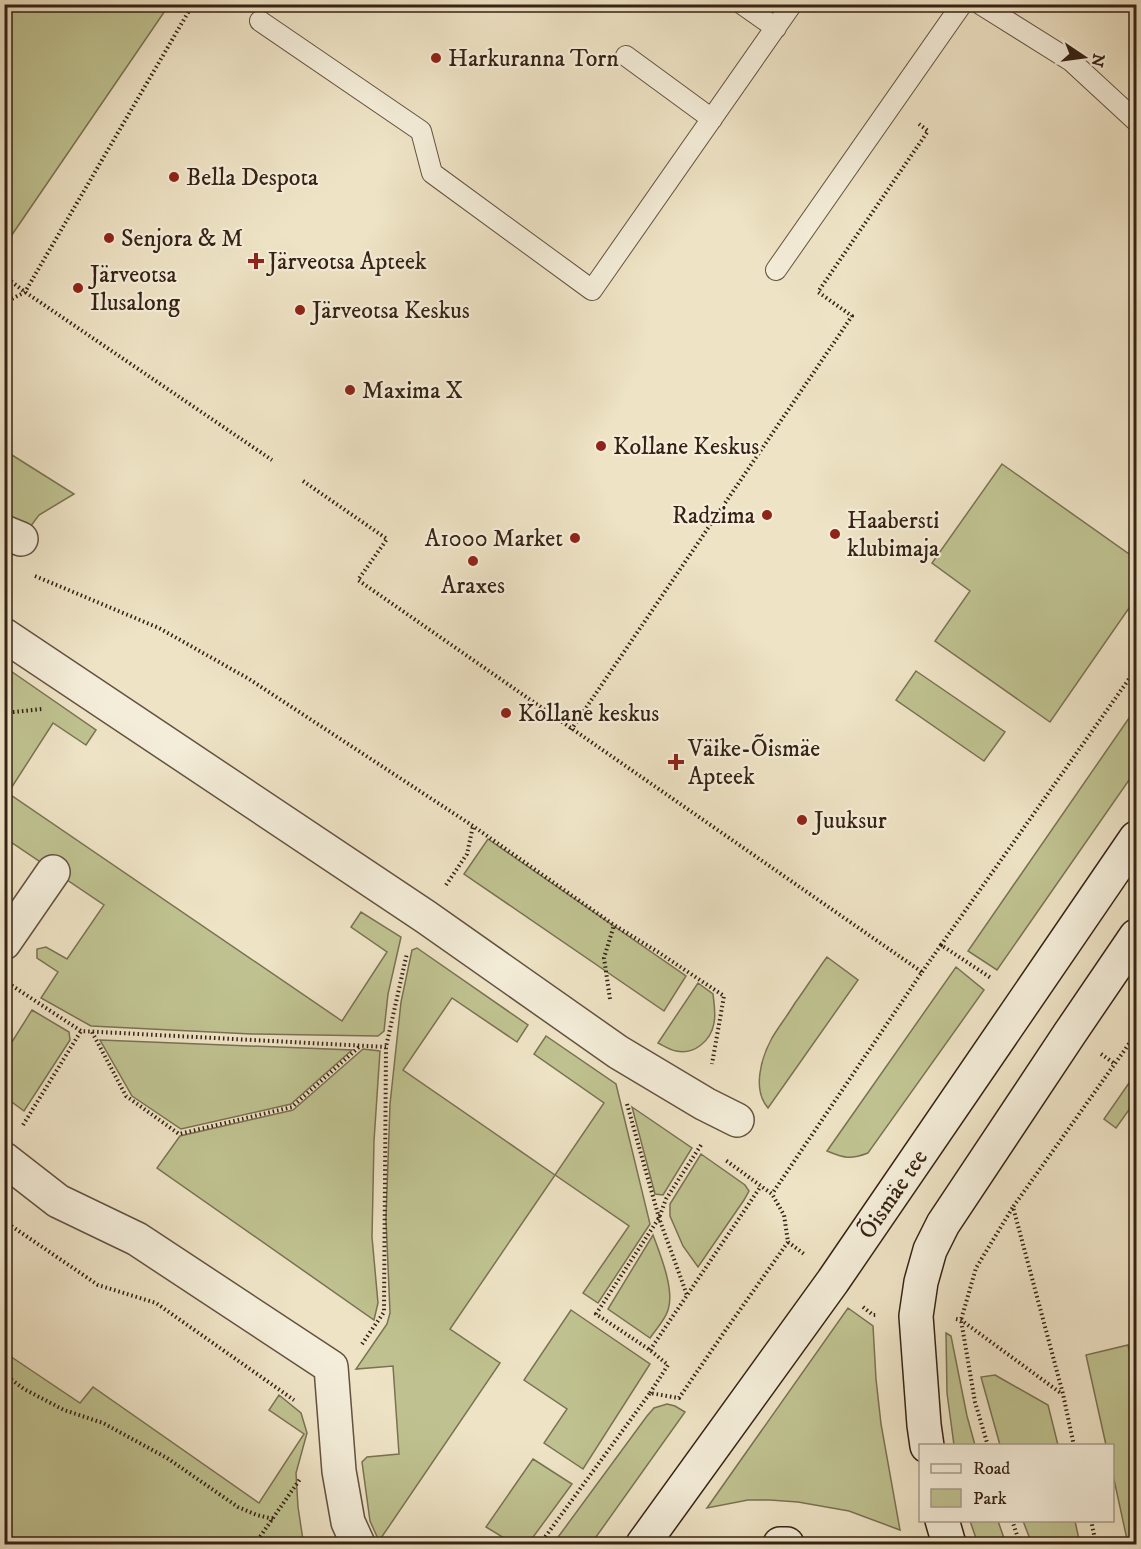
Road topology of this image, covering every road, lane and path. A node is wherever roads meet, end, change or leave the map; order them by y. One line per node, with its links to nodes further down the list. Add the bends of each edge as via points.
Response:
1 (193, 4): 14 (path)
2 (742, 4): 7 (lane)
3 (792, 4): 7 (lane)
4 (962, 4): 9 (lane)
5 (980, 4): 11 (lane, via 1071,61)
6 (260, 21): 10 (lane, via 421,131 432,173 592,290)
7 (776, 28): 10 (lane)
8 (626, 56): 10 (lane)
9 (892, 104): 12 (lane); 23 (path, via 928,130 818,292 852,316)
10 (712, 119)
11 (1137, 121)
12 (776, 270)
13 (4, 276): 14 (path)
14 (25, 292): 15 (path); 16 (path)
15 (4, 303)
16 (272, 460)
17 (303, 481): 23 (path, via 387,540 358,580)
18 (27, 572): 39 (path, via 159,628 249,679 724,996)
19 (4, 635): 39 (street, via 426,917 618,1052)
20 (1137, 669): 30 (path)
21 (47, 708): 22 (path)
22 (4, 713)
23 (571, 730): 45 (path, via 922,972)
24 (1137, 838): 68 (street, Õismäe tee, via 833,1281)
25 (10, 856): 26 (path)
26 (4, 864)
27 (53, 872): 29 (street)
28 (1137, 936): 57 (street, via 950,1214 930,1250 916,1316)
29 (4, 943)
30 (940, 945)
31 (408, 947): 37 (path)
32 (4, 981): 33 (path)
33 (81, 1031): 34 (path); 41 (path)
34 (92, 1032): 36 (path); 36 (path, via 126,1096 179,1134 292,1107)
35 (1137, 1034): 46 (path)
36 (361, 1046): 37 (path)
37 (386, 1047): 51 (path, via 384,1312)
38 (626, 1098): 47 (path)
39 (705, 1104): 40 (street); 47 (path, via 702,1142 666,1199)
40 (737, 1120)
41 (22, 1126)
42 (719, 1155): 44 (path)
43 (4, 1159): 66 (street, via 58,1201 137,1239 331,1367 339,1471 348,1522)
44 (761, 1186): 45 (path); 49 (path)
45 (772, 1194): 54 (path, via 783,1215 788,1242 679,1398)
46 (1014, 1207): 50 (path, via 976,1268); 55 (path)
47 (659, 1218): 49 (path); 52 (path, via 596,1314)
48 (4, 1221): 56 (path, via 98,1285 156,1303)
49 (687, 1295): 52 (path)
50 (961, 1320): 55 (path); 58 (path, via 975,1402)
51 (359, 1349)
52 (650, 1350): 54 (path, via 668,1365)
53 (4, 1374): 61 (path, via 64,1410 103,1423 166,1458 238,1507)
54 (650, 1393): 67 (path)
55 (1063, 1394): 59 (path)
56 (296, 1402)
57 (927, 1444)
58 (987, 1444)
59 (1074, 1444)
60 (304, 1487): 61 (path, via 303,1475)
61 (273, 1519): 65 (path)
62 (942, 1522): 71 (street)
63 (1011, 1522): 72 (path)
64 (1091, 1522): 73 (path)
65 (255, 1545)
66 (358, 1545)
67 (540, 1545)
68 (643, 1545)
69 (780, 1545): 70 (street)
70 (787, 1545)
71 (949, 1545)
72 (1020, 1545)
73 (1096, 1545)

